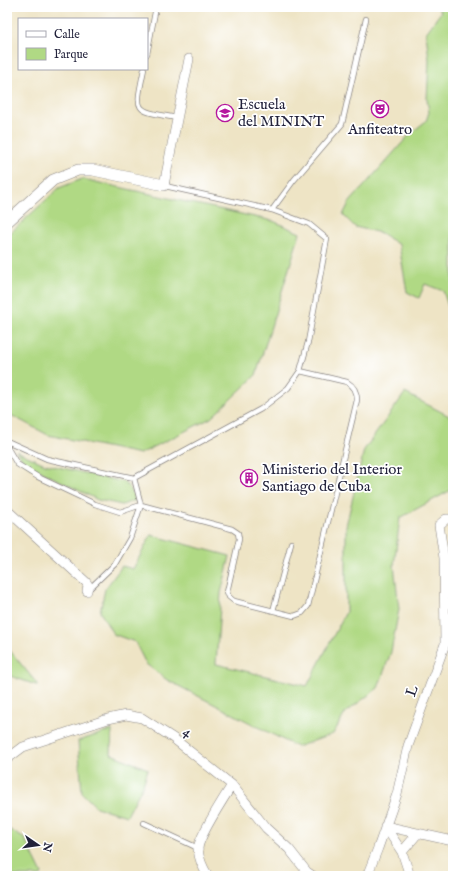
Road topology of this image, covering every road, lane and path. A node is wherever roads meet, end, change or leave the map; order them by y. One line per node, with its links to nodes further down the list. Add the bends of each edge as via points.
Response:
1 (156, 7): 3 (lane)
2 (366, 19): 8 (lane, via 342,124)
3 (148, 49)
4 (189, 59): 6 (street)
5 (144, 70): 6 (lane, via 138,99 142,110)
6 (177, 118): 7 (street)
7 (164, 185): 8 (lane); 9 (street, via 93,170 78,170 53,180)
8 (272, 210): 10 (lane, via 309,224 327,238 308,342)
9 (7, 222)
10 (300, 371): 13 (lane, via 288,388 261,409); 19 (lane, via 347,382 357,393 357,400 308,606 302,613 294,616)
11 (7, 441): 13 (lane, via 47,459)
12 (7, 447): 14 (lane, via 17,464 95,504 120,512)
13 (134, 478): 14 (lane)
14 (140, 505): 18 (lane, via 130,538 115,564); 19 (lane, via 232,529 238,533 239,539 227,592 229,597 234,601)
15 (7, 510): 18 (street, via 86,582)
16 (453, 519): 23 (street, L, via 446,519 440,525 444,558 445,644 408,746 397,794)
17 (291, 542): 19 (lane)
18 (87, 591)
19 (273, 611)
20 (7, 759): 21 (street, 4, via 23,747 126,715 142,718 161,730)
21 (232, 785): 26 (street, via 211,819); 28 (street, 4, via 266,828 289,849)
22 (144, 823): 26 (lane)
23 (385, 826): 24 (street); 27 (street); 30 (street, L)
24 (418, 833): 25 (street); 27 (street)
25 (453, 841)
26 (198, 848): 29 (street, via 202,866)
27 (402, 852): 31 (street)
28 (308, 875)
29 (208, 876)
30 (367, 876)
31 (410, 876)

